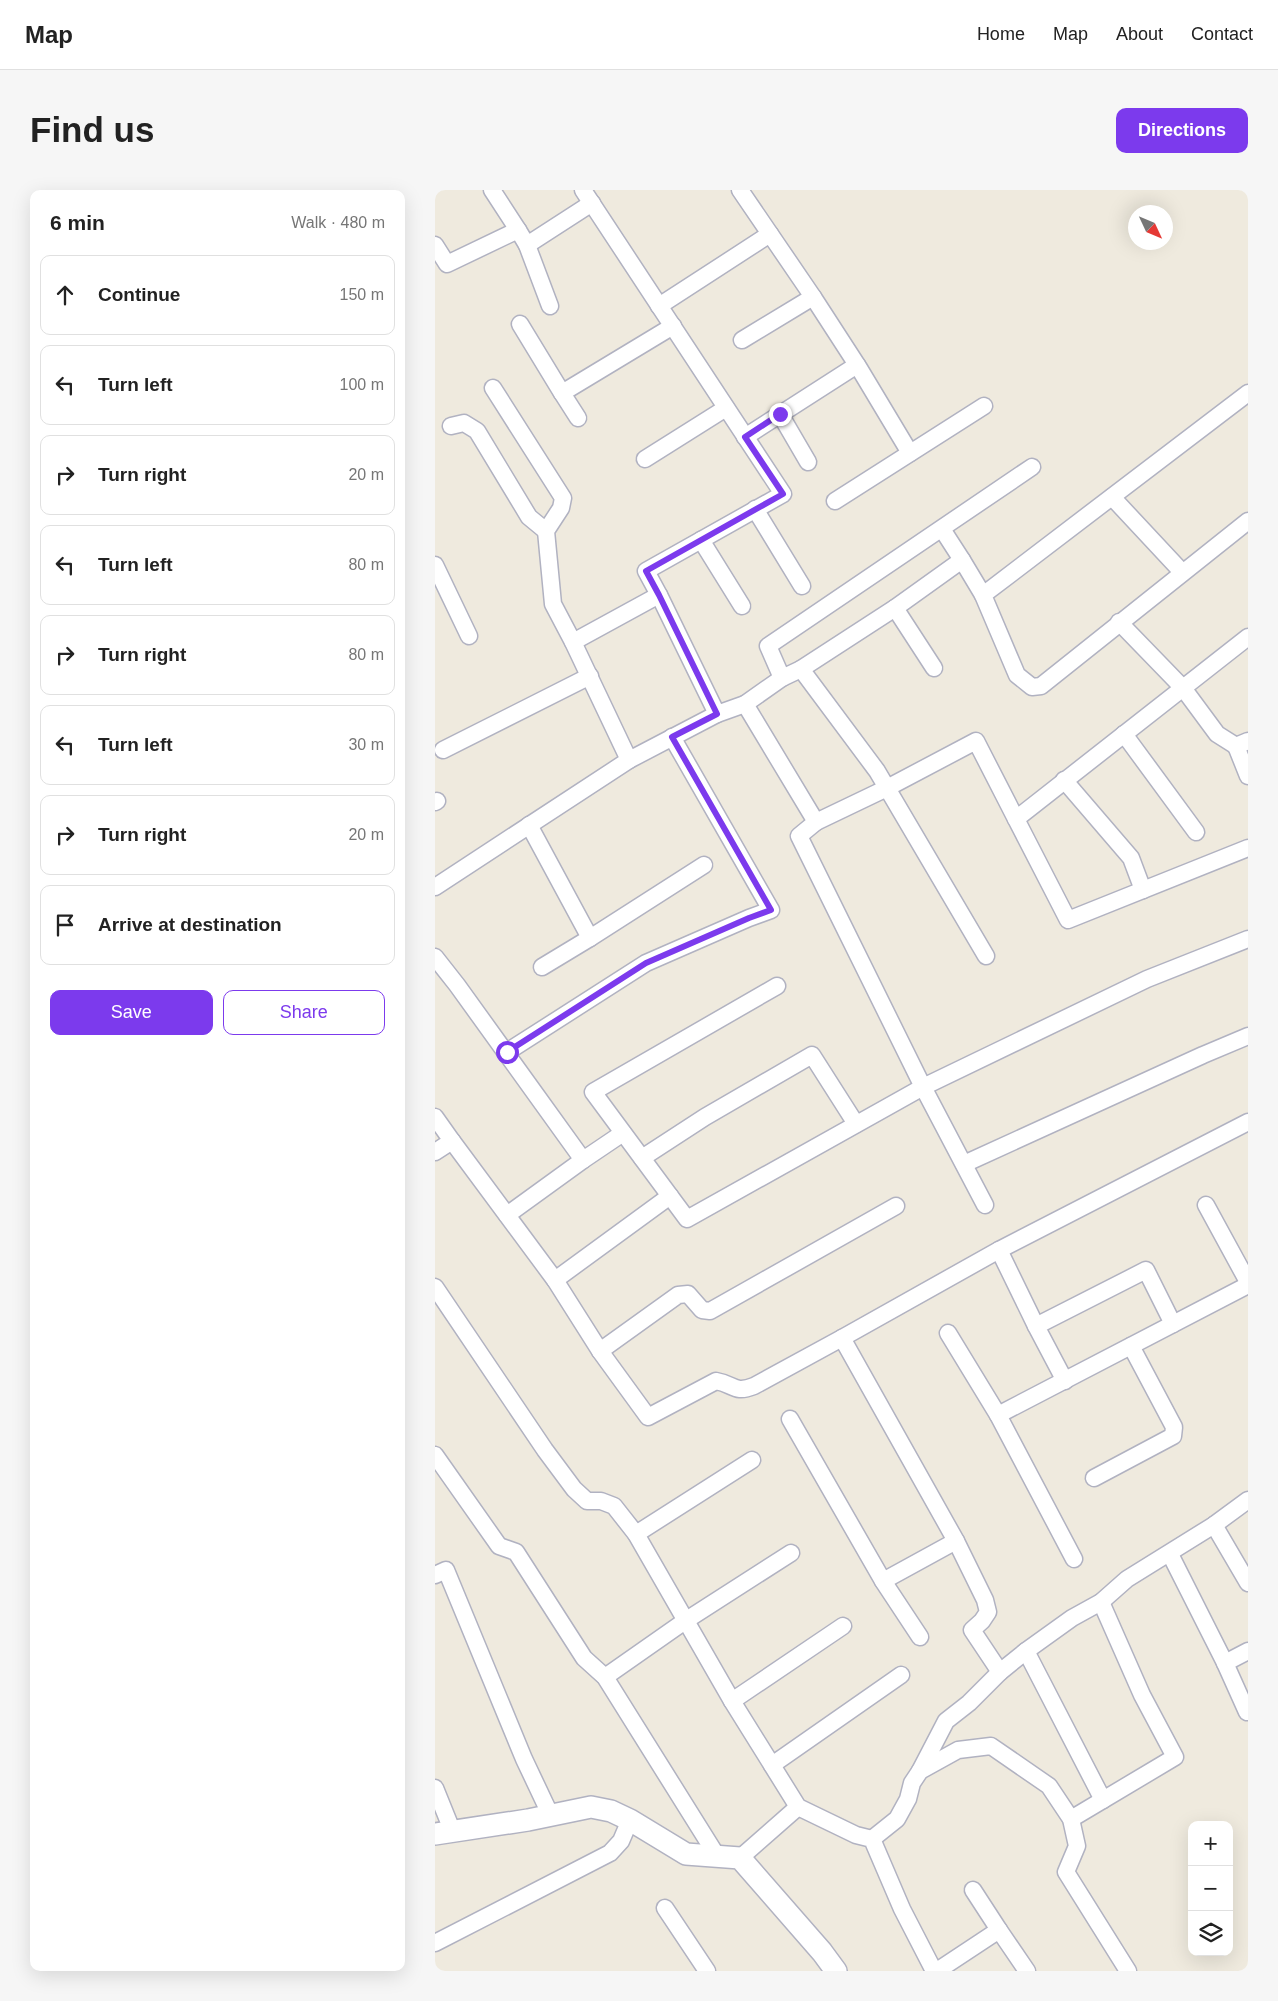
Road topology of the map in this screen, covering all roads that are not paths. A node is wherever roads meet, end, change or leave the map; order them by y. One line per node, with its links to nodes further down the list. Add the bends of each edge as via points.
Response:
1 (492, 190): 4 (street)
2 (740, 190): 5 (street)
3 (587, 197): 6 (street); 10 (street)
4 (518, 230): 6 (street); 7 (street, via 447,264)
5 (770, 234): 8 (street); 10 (street)
6 (527, 245): 9 (street)
7 (435, 246)
8 (813, 297): 13 (street); 14 (street)
9 (550, 306)
10 (659, 306): 12 (street)
11 (520, 324): 16 (street)
12 (673, 326): 16 (street); 19 (street)
13 (742, 340)
14 (857, 365): 20 (street); 24 (street)
15 (493, 388): 33 (street, via 563,498 561,508)
16 (562, 393): 21 (street)
17 (1248, 393): 28 (street)
18 (983, 406): 24 (street)
19 (726, 408): 23 (street); 25 (street)
20 (780, 414): 23 (street); 26 (street)
21 (578, 418)
22 (451, 426): 33 (street, via 464,424 477,430 529,517)
23 (745, 437): 30 (street, via 783,494)
24 (910, 453): 29 (street)
25 (645, 459)
26 (808, 462)
27 (1032, 467): 32 (street)
28 (1112, 497): 37 (street); 40 (street)
29 (835, 501)
30 (755, 509): 34 (street); 38 (street)
31 (1248, 521): 37 (street)
32 (942, 529): 35 (street); 50 (street, via 769,646)
33 (546, 531): 46 (street, via 553,604)
34 (701, 540): 39 (street, via 646,571); 41 (street)
35 (962, 560): 40 (street); 42 (street)
36 (435, 565): 44 (street)
37 (1183, 572): 43 (street)
38 (802, 586)
39 (659, 595): 46 (street); 53 (street)
40 (983, 595): 43 (street, via 1017,675 1032,687 1041,686 1054,677)
41 (742, 606)
42 (895, 608): 47 (street); 48 (street)
43 (1119, 622): 51 (street)
44 (469, 636)
45 (1248, 637): 51 (street)
46 (573, 642): 49 (street)
47 (934, 668)
48 (801, 669): 50 (street); 61 (street)
49 (589, 676): 57 (street); 58 (street)
50 (781, 678): 52 (street)
51 (1183, 688): 54 (street); 56 (street, via 1217,734)
52 (745, 704): 53 (street); 63 (street)
53 (717, 714): 55 (street)
54 (1124, 734): 60 (street); 65 (street)
55 (672, 737): 58 (street); 77 (street, via 771,910 646,963)
56 (1242, 743): 59 (street)
57 (443, 750)
58 (629, 760): 64 (street)
59 (1248, 776)
60 (1064, 780): 62 (street); 69 (street, via 1131,858)
61 (887, 788): 62 (street, via 976,741); 63 (street); 72 (street)
62 (1015, 819): 69 (street, via 1068,920)
63 (816, 822): 78 (street, via 799,836)
64 (529, 825): 68 (street); 70 (street)
65 (1197, 832)
66 (1248, 848): 69 (street)
67 (704, 865): 70 (street)
68 (435, 886)
69 (1143, 890)
70 (590, 938): 74 (street)
71 (1248, 939): 78 (street, via 1147,979)
72 (986, 956)
73 (435, 957): 77 (street)
74 (542, 967)
75 (777, 986): 82 (street, via 593,1092)
76 (1248, 1036): 87 (street)
77 (507, 1052): 86 (street)
78 (923, 1087): 81 (street); 87 (street)
79 (435, 1117): 83 (street)
80 (1248, 1122): 93 (street)
81 (856, 1124): 85 (street, via 812,1055 705,1116); 88 (street, via 687,1219)
82 (623, 1133): 85 (street); 86 (street)
83 (453, 1141): 84 (street); 92 (street)
84 (435, 1152)
85 (642, 1158): 88 (street)
86 (583, 1160): 92 (street)
87 (964, 1164): 89 (street)
88 (670, 1196): 94 (street)
89 (985, 1205)
90 (1206, 1205): 95 (street)
91 (895, 1206): 102 (street, via 710,1311 702,1310 688,1294 678,1295)
92 (507, 1215): 94 (street)
93 (999, 1250): 98 (street); 100 (street)
94 (555, 1280): 102 (street)
95 (1248, 1283): 97 (street)
96 (435, 1288): 111 (street, via 574,1489 587,1501 601,1501 614,1506)
97 (1173, 1324): 98 (street, via 1146,1270); 101 (street)
98 (1036, 1326): 103 (street)
99 (948, 1333): 104 (street)
100 (842, 1338): 102 (street, via 754,1386 733,1388 716,1381 648,1417); 112 (street)
101 (1131, 1346): 103 (street); 108 (street, via 1174,1428 1173,1436)
102 (600, 1351)
103 (1065, 1381): 104 (street)
104 (998, 1415): 115 (street)
105 (790, 1419): 117 (street)
106 (435, 1455): 128 (street, via 499,1546 516,1552 584,1658)
107 (752, 1460): 111 (street)
108 (1094, 1478)
109 (1248, 1500): 110 (street)
110 (1214, 1525): 114 (street); 118 (street)
111 (636, 1534): 120 (street)
112 (956, 1541): 117 (street); 126 (street, via 985,1600 987,1612 972,1630)
113 (791, 1553): 120 (street)
114 (1170, 1554): 119 (street, via 1127,1579); 125 (street)
115 (1074, 1559)
116 (435, 1575): 136 (street, via 446,1570)
117 (883, 1581): 122 (street)
118 (1248, 1584)
119 (1101, 1602): 123 (street); 134 (street, via 1142,1695 1175,1757)
120 (685, 1621): 128 (street); 129 (street)
121 (843, 1626): 129 (street)
122 (920, 1637)
123 (1026, 1651): 126 (street); 134 (street)
124 (1248, 1651): 125 (street)
125 (1225, 1663): 130 (street)
126 (1000, 1672): 132 (street, via 946,1721)
127 (901, 1675): 131 (street)
128 (605, 1677): 141 (street)
129 (732, 1701): 131 (street)
130 (1247, 1712)
131 (772, 1765): 135 (street)
132 (920, 1771): 137 (street, via 958,1750 991,1746 1049,1786); 140 (street, via 897,1819)
133 (435, 1788): 139 (street)
134 (1103, 1800): 137 (street)
135 (799, 1807): 140 (street, via 856,1835); 142 (street)
136 (550, 1814): 138 (street, via 591,1807 611,1811); 139 (street)
137 (1071, 1819): 151 (street, via 1077,1846 1066,1872)
138 (630, 1820): 141 (street, via 686,1854); 146 (street, via 621,1841 610,1853)
139 (443, 1832)
140 (872, 1839): 149 (street, via 902,1909)
141 (717, 1856): 142 (street)
142 (740, 1858): 148 (street)
143 (973, 1890): 145 (street)
144 (665, 1908): 147 (street)
145 (999, 1930): 149 (street); 150 (street)
146 (435, 1943)
147 (707, 1971)
148 (836, 1971)
149 (935, 1971)
150 (1027, 1971)
151 (1129, 1971)

